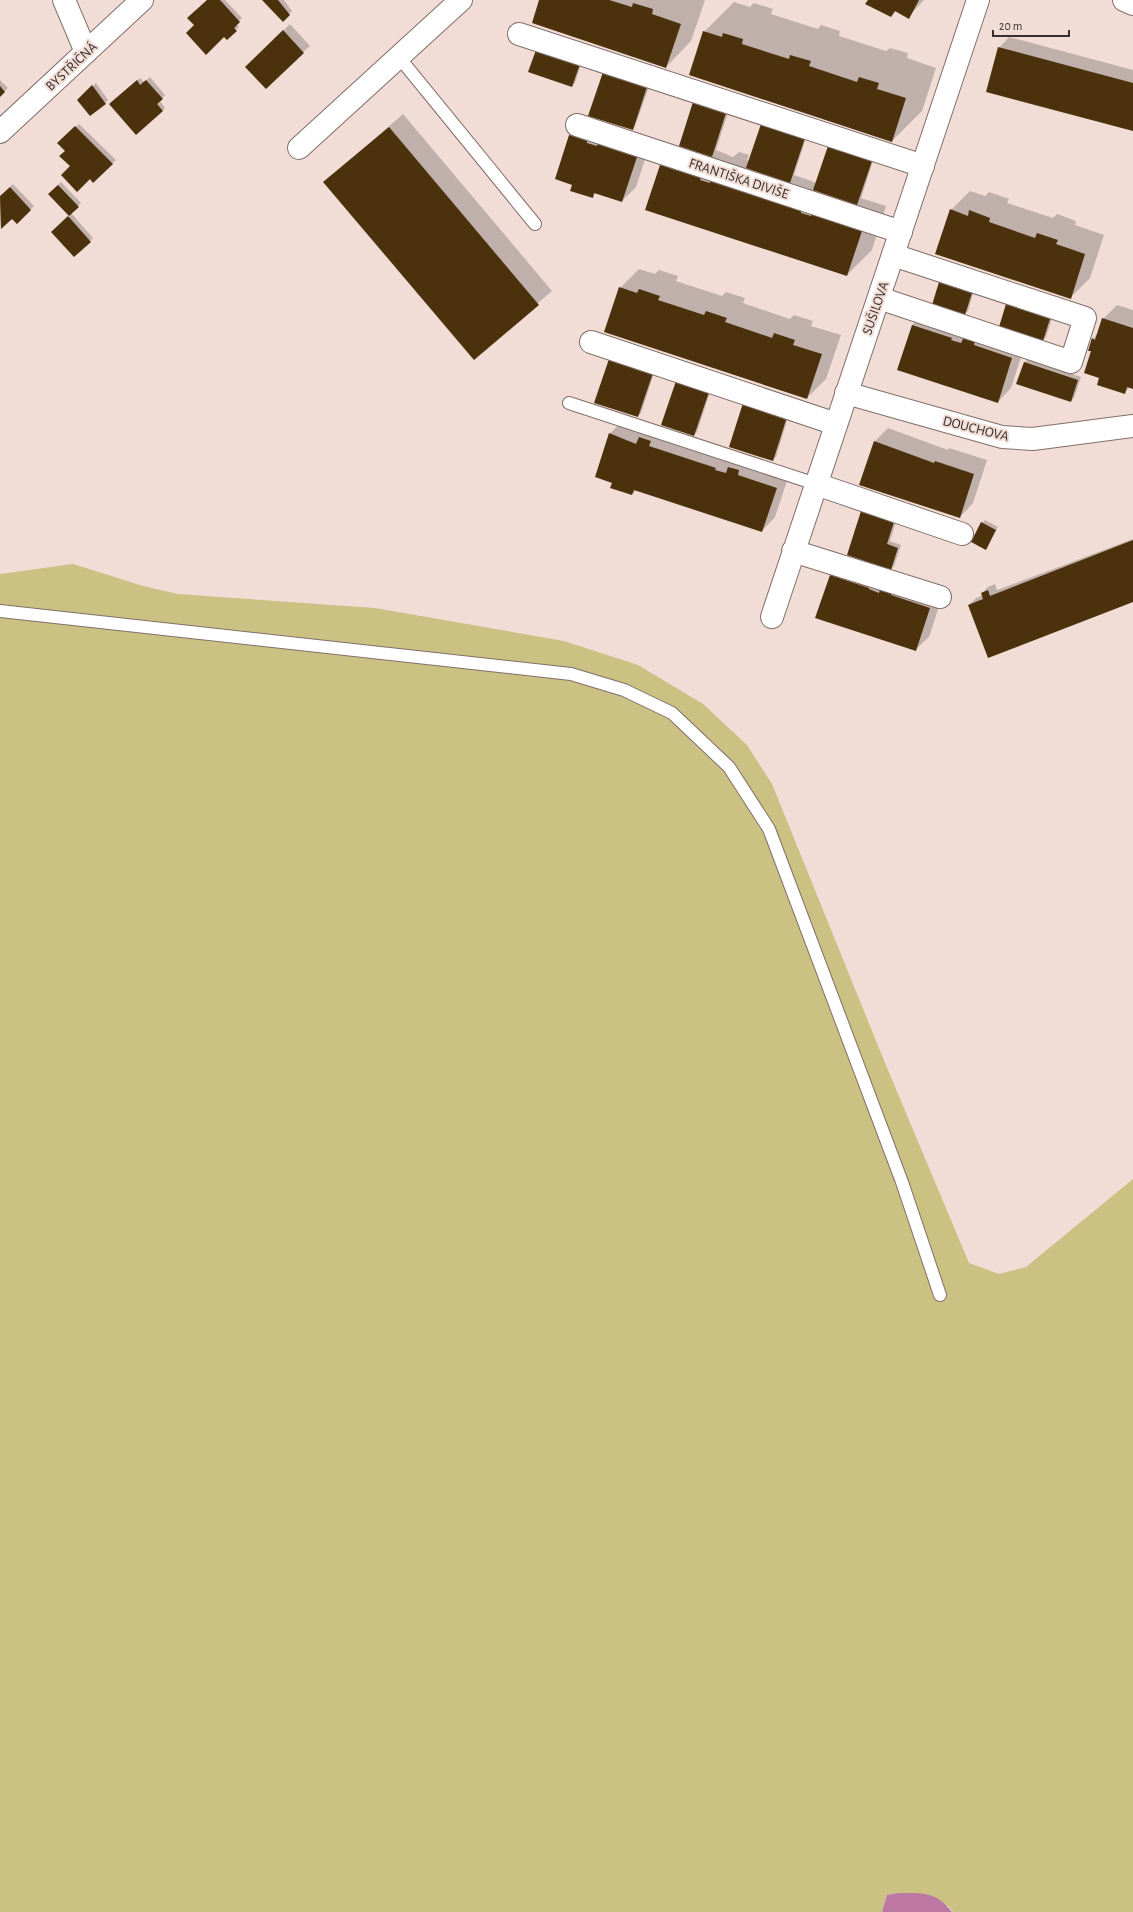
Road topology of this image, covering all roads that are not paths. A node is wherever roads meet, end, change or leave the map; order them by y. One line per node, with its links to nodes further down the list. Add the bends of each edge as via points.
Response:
1 (64, 0): 8 (street)
2 (142, 0): 8 (street, BYSTŘIČNÁ)
3 (461, 0): 9 (street)
4 (978, 0): 13 (street, SUŠILOVA)
5 (1124, 0): 6 (street)
6 (1133, 4)
7 (519, 34): 13 (street)
8 (86, 52): 11 (street, BYSTŘIČNÁ)
9 (398, 56): 12 (street); 14 (lane)
10 (577, 125): 15 (street, FRANTIŠKA DIVIŠE)
11 (0, 132)
12 (298, 148)
13 (923, 166): 15 (street, SUŠILOVA)
14 (535, 224)
15 (901, 232): 16 (street, SUŠILOVA)
16 (893, 255): 17 (street, SUŠILOVA); 17 (street, via 1085,318 1071,362)
17 (879, 298): 19 (street, SUŠILOVA)
18 (591, 342): 21 (street)
19 (846, 393): 21 (street, SUŠILOVA); 22 (street, DOUCHOVA, via 1002,437 1033,439)
20 (569, 404): 23 (lane)
21 (836, 424): 23 (street, SUŠILOVA)
22 (1133, 426)
23 (816, 484): 24 (street); 25 (street, SUŠILOVA)
24 (962, 534)
25 (794, 551): 26 (street); 28 (street, SUŠILOVA)
26 (940, 596)
27 (0, 611): 29 (lane, via 571,674 624,690 672,713 729,767 769,828 902,1182)
28 (772, 617)
29 (940, 1295)

